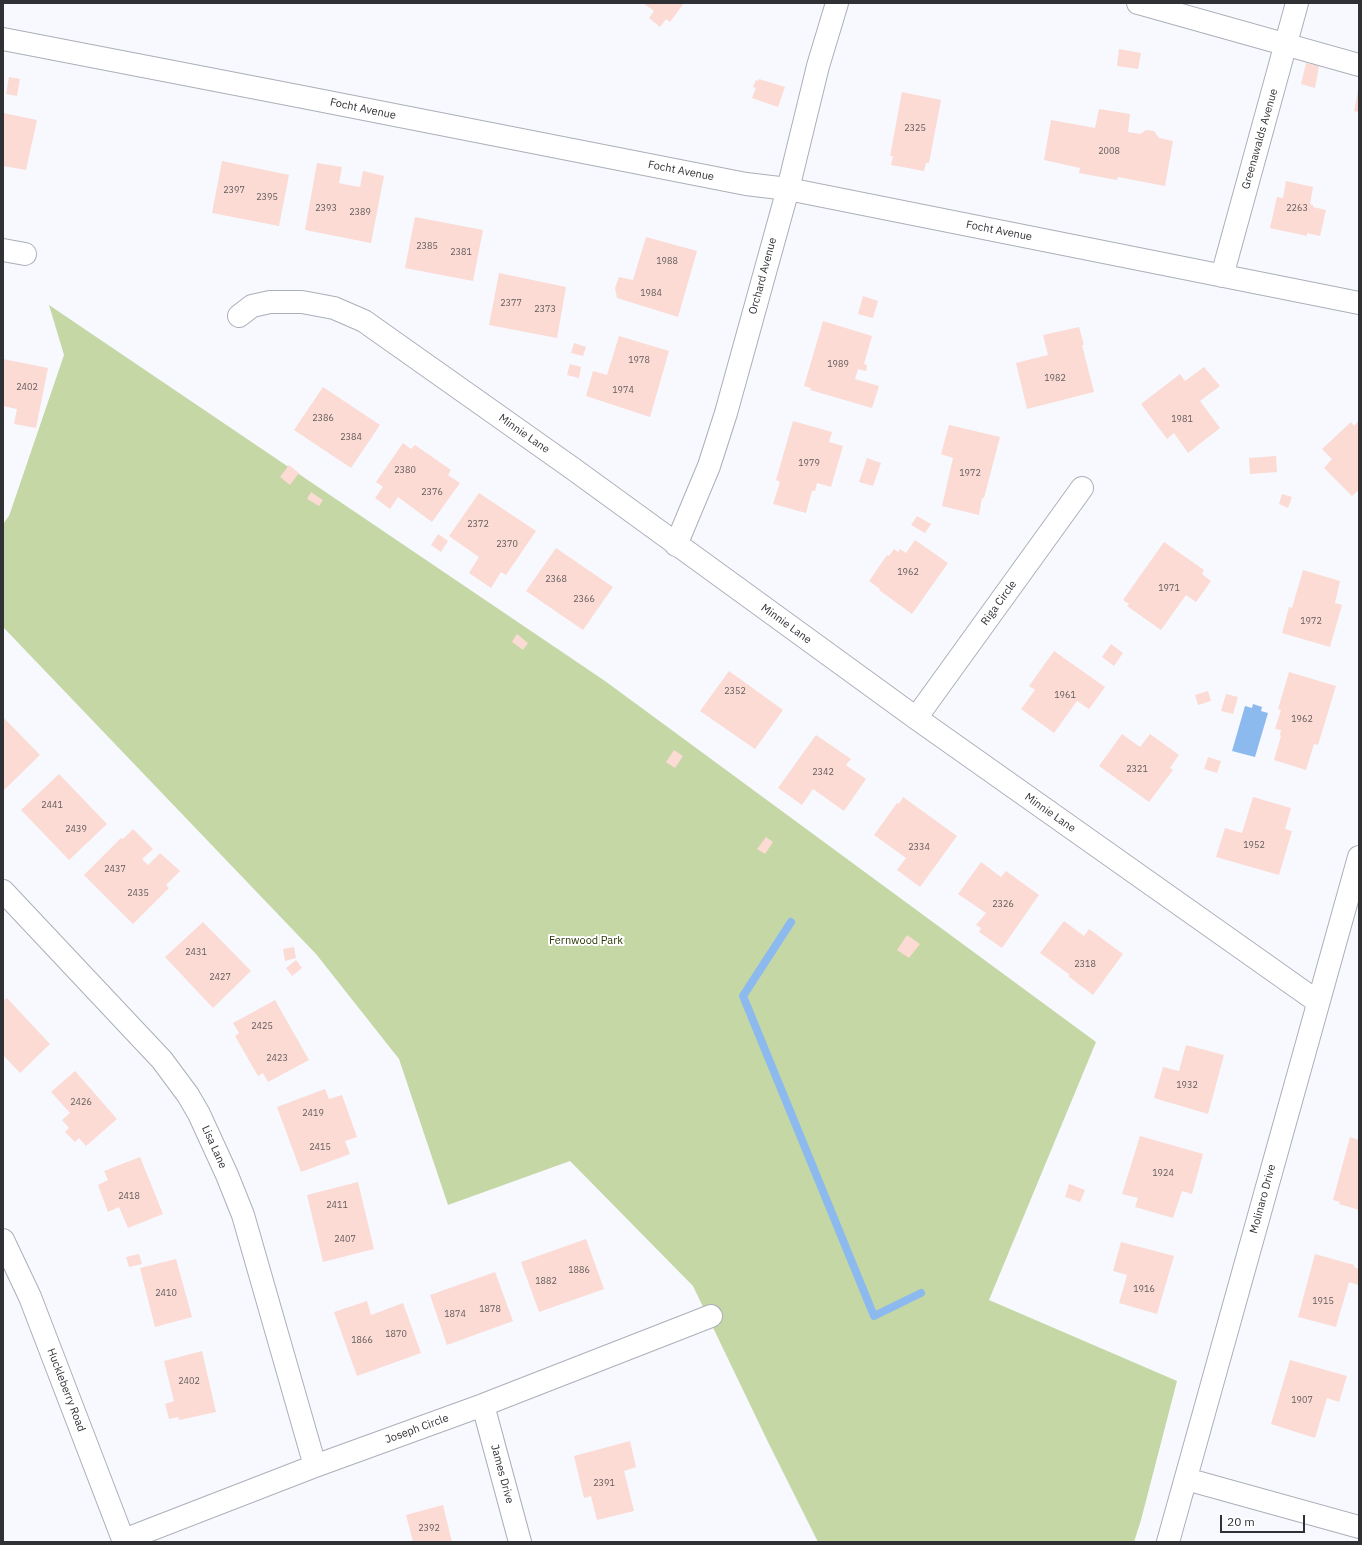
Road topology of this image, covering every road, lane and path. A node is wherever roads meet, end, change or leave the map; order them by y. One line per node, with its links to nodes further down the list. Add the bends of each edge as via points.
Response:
1 (837, 3): 7 (street, Orchard Avenue, via 818,66)
2 (1138, 3): 5 (street)
3 (1297, 3): 5 (street, Greenawalds Avenue)
4 (3, 39): 7 (street, Focht Avenue, via 746,184)
5 (1286, 46): 6 (street); 10 (street, Greenawalds Avenue)
6 (1359, 65)
7 (788, 189): 10 (street, Focht Avenue); 14 (street, Orchard Avenue, via 709,466)
8 (3, 250): 9 (street)
9 (25, 254)
10 (1222, 276): 11 (street, Focht Avenue)
11 (1359, 302)
12 (239, 316): 14 (street, Minnie Lane, via 252,306 270,302 302,302 334,308 364,321)
13 (1082, 488): 15 (street, Riga Circle)
14 (676, 544): 15 (street, Minnie Lane)
15 (916, 718): 18 (street, Minnie Lane)
16 (1359, 857): 18 (street, Molinaro Drive)
17 (3, 891): 22 (street, Lisa Lane, via 162,1060 199,1114 243,1214)
18 (1318, 1002): 23 (street, Molinaro Drive)
19 (3, 1240): 25 (street, Huckleberry Road, via 30,1297)
20 (711, 1316): 21 (street, Joseph Circle)
21 (483, 1405): 22 (street, Joseph Circle); 26 (street, James Drive)
22 (315, 1466): 25 (street, Joseph Circle)
23 (1186, 1479): 24 (street); 27 (street, Molinaro Drive)
24 (1359, 1527)
25 (124, 1541)
26 (520, 1542)
27 (1168, 1542)

